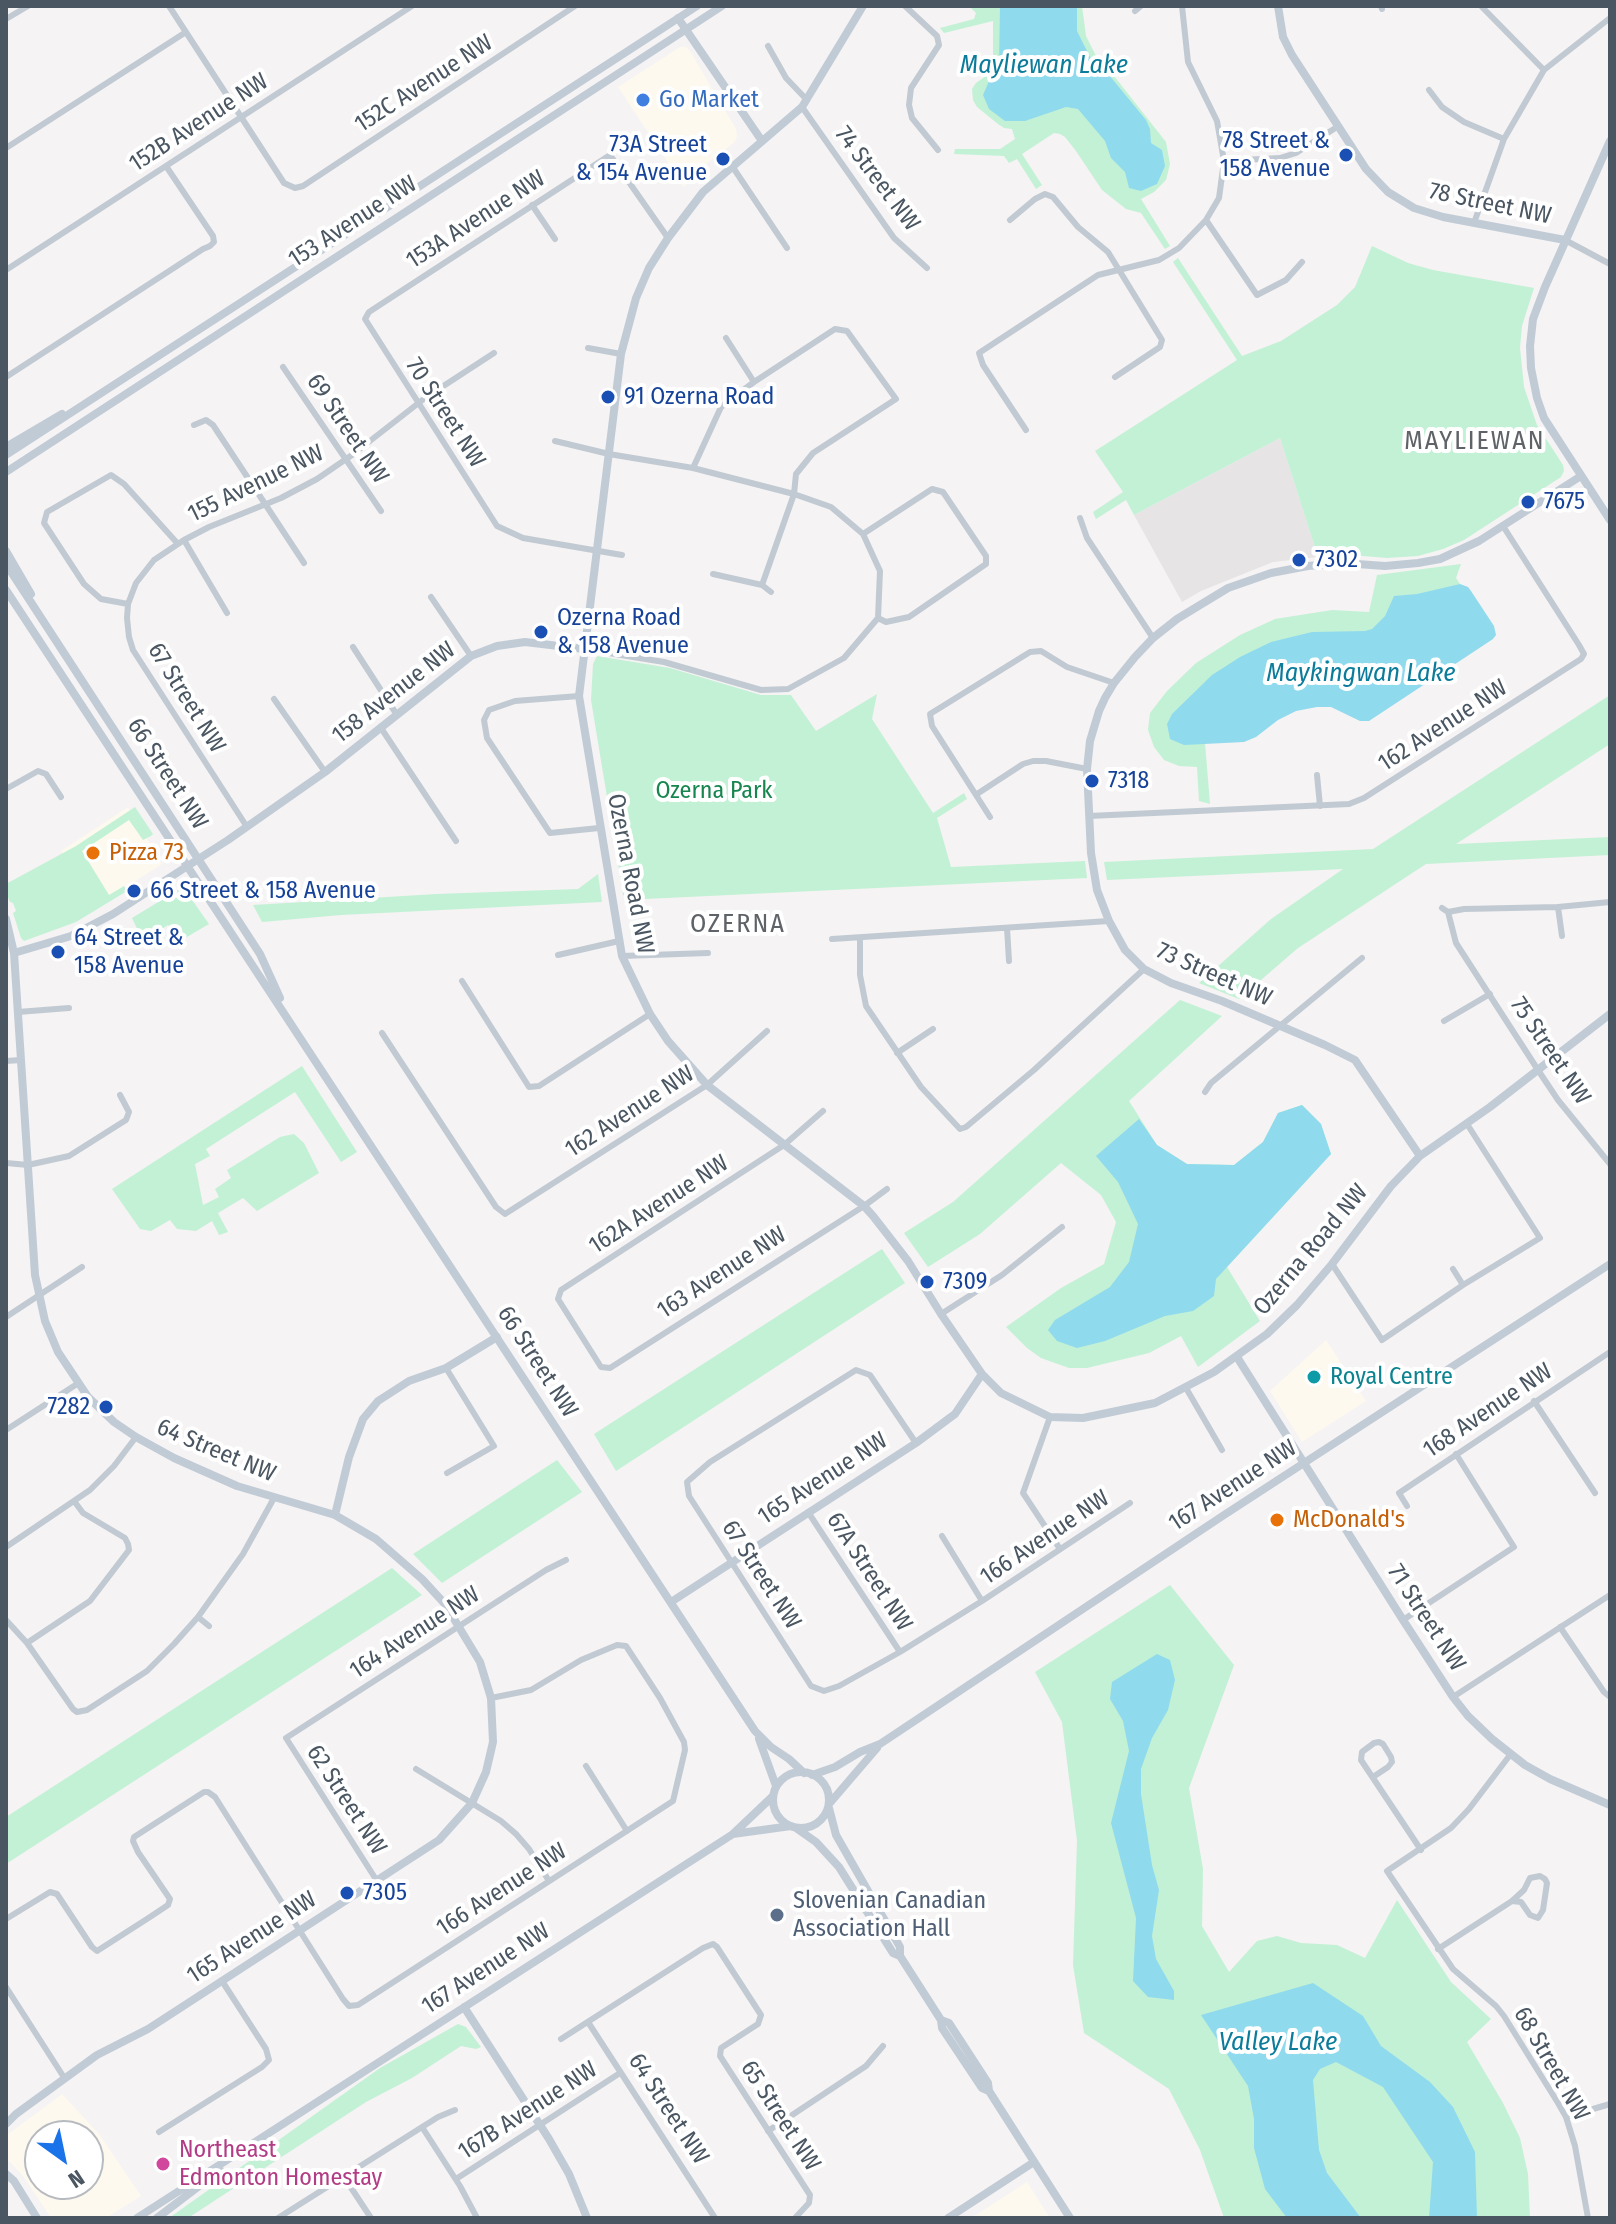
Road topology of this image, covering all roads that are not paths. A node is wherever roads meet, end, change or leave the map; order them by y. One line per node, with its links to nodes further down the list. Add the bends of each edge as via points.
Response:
1 (28, 6): 14 (street)
2 (169, 6): 16 (street)
3 (412, 6): 21 (street, 152B Avenue NW)
4 (575, 6): 21 (street, 152C Avenue NW, via 303,186 284,183)
5 (697, 6): 12 (street, 153 Avenue NW)
6 (722, 6): 15 (street, 153 Avenue NW)
7 (863, 6): 20 (street)
8 (905, 6): 27 (street, via 937,36 939,45 911,88 909,105 912,118)
9 (1182, 6): 29 (street, via 1188,62 1217,121)
10 (1278, 6): 22 (street, 78 Street NW, via 1283,37)
11 (1481, 6): 18 (street)
12 (678, 18): 15 (street); 55 (street, 153 Avenue NW)
13 (1610, 18): 18 (street)
14 (6, 19)
15 (686, 29): 24 (street); 64 (street, 153 Avenue NW)
16 (186, 32): 21 (street); 26 (street)
17 (768, 46): 20 (street, 74 Street NW)
18 (1544, 70): 23 (street)
19 (1429, 90): 23 (street, via 1464,122)
20 (804, 104): 24 (street, Ozerna Road NW); 42 (street, 74 Street NW, via 894,238)
21 (241, 117): 30 (street, 152B Avenue NW)
22 (1337, 127): 29 (street, via 1280,158); 35 (street, 78 Street NW, via 1388,192 1414,208)
23 (1504, 139): 35 (street)
24 (762, 141): 31 (street, Ozerna Road NW)
25 (1610, 141): 28 (street)
26 (6, 148)
27 (938, 150)
28 (1607, 153): 38 (street)
29 (1224, 161): 34 (street, via 1219,198)
30 (166, 166): 44 (street, 152B Avenue NW); 51 (street, via 214,242)
31 (732, 166): 36 (street, Ozerna Road NW, via 703,192); 39 (street)
32 (532, 205): 36 (street, 153A Avenue NW, via 610,155); 37 (street); 45 (street, 153A Avenue NW)
33 (1010, 220): 43 (street, via 1035,199 1053,197 1108,252)
34 (1206, 220): 40 (street, via 1257,295 1286,280); 43 (street, via 1159,260)
35 (1474, 223): 38 (street, 78 Street NW)
36 (668, 238): 49 (street, Ozerna Road NW, via 636,298)
37 (555, 239)
38 (1565, 240): 41 (street, 78 Street NW); 65 (street, via 1533,319 1531,368 1544,418)
39 (787, 248)
40 (1302, 262)
41 (1610, 264)
42 (927, 268)
43 (1117, 269): 52 (street, via 1162,340 1160,347); 57 (street, via 1098,275 979,353)
44 (6, 270)
45 (365, 319): 54 (street, 70 Street NW)
46 (726, 338): 53 (street)
47 (588, 348): 49 (street)
48 (494, 353): 54 (street, 155 Avenue NW)
49 (621, 354): 60 (street, Ozerna Road NW)
50 (283, 367): 62 (street, 69 Street NW)
51 (6, 377)
52 (1115, 377)
53 (754, 382): 63 (street, via 721,407); 66 (street, via 835,329 847,331 896,399 813,453 796,474)
54 (418, 403): 62 (street, 155 Avenue NW); 74 (street, 70 Street NW, via 497,526 523,538)
55 (78, 408): 59 (street); 61 (street, 153 Avenue NW)
56 (194, 425): 67 (street, via 206,420 213,425)
57 (1026, 430)
58 (555, 441): 60 (street)
59 (6, 447)
60 (609, 454): 63 (street); 74 (street, Ozerna Road NW)
61 (6, 455)
62 (345, 460): 67 (street, 155 Avenue NW); 68 (street, 69 Street NW)
63 (693, 468): 66 (street)
64 (6, 473)
65 (1581, 476): 70 (street); 71 (street, 73 Street NW)
66 (794, 494): 72 (street, via 831,507); 80 (street)
67 (266, 504): 73 (street, 155 Avenue NW); 77 (street)
68 (381, 511)
69 (1080, 518): 88 (street, via 1087,538)
70 (1610, 520)
71 (1503, 526): 88 (street, 73 Street NW, via 1467,548 1428,562 1319,565 1251,579 1200,603); 103 (street, 162 Avenue NW, via 1579,645 1581,659 1364,798)
72 (863, 534): 86 (street, via 880,571); 86 (street, via 932,489 943,492 986,556 986,564 909,617 886,622)
73 (181, 542): 84 (street, 155 Avenue NW, via 147,566); 84 (street, via 111,475 47,512 44,523 84,584 101,599); 85 (street)
74 (597, 550): 76 (street); 90 (street, Ozerna Road NW)
75 (6, 551): 87 (street)
76 (622, 555)
77 (304, 563)
78 (6, 564): 87 (street, 66 Street NW)
79 (713, 574): 80 (street)
80 (762, 585): 82 (street)
81 (6, 590): 110 (street, 66 Street NW)
82 (771, 592)
83 (431, 597): 91 (street)
84 (128, 604): 106 (street, 67 Street NW, via 127,627 137,657)
85 (227, 613)
86 (878, 618): 90 (street, 158 Avenue NW, via 844,658 788,689 761,690 664,662)
87 (45, 624): 109 (street, 66 Street NW)
88 (1153, 638): 92 (street, 73 Street NW)
89 (353, 647): 95 (street)
90 (584, 649): 91 (street, 158 Avenue NW, via 525,642); 93 (street, Ozerna Road NW)
91 (471, 656): 95 (street, 158 Avenue NW)
92 (1114, 683): 97 (street, 73 Street NW, via 1093,726); 101 (street, via 1067,667 1041,651 1030,652 930,714 932,726)
93 (579, 696): 107 (street, Ozerna Road NW); 107 (street, via 515,701 489,710 484,720 487,738 550,833)
94 (274, 699): 98 (street)
95 (397, 715): 96 (street, 158 Avenue NW)
96 (381, 728): 98 (street, 158 Avenue NW); 108 (street)
97 (1087, 769): 101 (street, via 1033,761); 104 (street, 73 Street NW)
98 (325, 772): 106 (street, 158 Avenue NW)
99 (1317, 775): 103 (street)
100 (6, 789): 102 (street, via 38,771 46,774)
101 (977, 794): 105 (street)
102 (61, 797)
103 (1320, 806): 104 (street, 162 Avenue NW)
104 (1088, 816): 114 (street, 73 Street NW, via 1097,890)
105 (990, 817)
106 (247, 827): 109 (street, 158 Avenue NW)
107 (599, 828): 119 (street, Ozerna Road NW)
108 (456, 841)
109 (199, 859): 110 (street, 158 Avenue NW); 130 (street, 66 Street NW, via 260,954)
110 (187, 866): 120 (street, 158 Avenue NW, via 71,936); 130 (street, 66 Street NW)
111 (1610, 902): 112 (street)
112 (1558, 907): 116 (street); 128 (street, 75 Street NW, via 1445,910 1456,943)
113 (6, 919): 120 (street, 64 Street NW)
114 (1109, 921): 115 (street); 126 (street, 73 Street NW, via 1125,950)
115 (1007, 928): 117 (street); 125 (street)
116 (1562, 936)
117 (860, 938): 118 (street); 139 (street, via 866,1006)
118 (832, 939)
119 (619, 941): 122 (street); 123 (street, Ozerna Road NW)
120 (14, 953): 131 (street, 64 Street NW)
121 (708, 953): 123 (street)
122 (558, 955)
123 (622, 956): 132 (street, Ozerna Road NW)
124 (1362, 958): 135 (street)
125 (1009, 961)
126 (1144, 969): 135 (street, 73 Street NW); 139 (street, via 966,1127 960,1129)
127 (462, 981): 132 (street, via 529,1087 539,1086)
128 (1490, 994): 134 (street, 75 Street NW); 142 (street, 75 Street NW)
129 (69, 1008): 131 (street)
130 (283, 1011): 164 (street, 66 Street NW)
131 (18, 1012): 140 (street, 64 Street NW)
132 (650, 1014): 143 (street, Ozerna Road NW)
133 (1610, 1014): 142 (street, Ozerna Road NW)
134 (1444, 1021)
135 (1279, 1025): 144 (street); 149 (street, 73 Street NW, via 1355,1060)
136 (933, 1029): 139 (street)
137 (767, 1031): 143 (street, 162 Avenue NW)
138 (382, 1033): 143 (street, 162 Avenue NW, via 505,1214)
139 (897, 1053)
140 (21, 1060): 141 (street); 152 (street, 64 Street NW)
141 (6, 1061)
142 (1538, 1070): 147 (street, Ozerna Road NW); 151 (street, 75 Street NW)
143 (707, 1085): 148 (street, Ozerna Road NW)
144 (1205, 1092)
145 (120, 1095): 152 (street, via 129,1112 126,1120 69,1156)
146 (823, 1111): 148 (street)
147 (1467, 1124): 149 (street, Ozerna Road NW); 160 (street, via 1540,1238)
148 (784, 1145): 154 (street, Ozerna Road NW); 167 (street, 162A Avenue NW, via 561,1290 558,1299)
149 (1420, 1156): 156 (street, Ozerna Road NW)
150 (6, 1163): 152 (street)
151 (1610, 1164)
152 (28, 1165): 161 (street, 64 Street NW)
153 (887, 1189): 154 (street)
154 (864, 1206): 162 (street, Ozerna Road NW); 167 (street, 163 Avenue NW, via 610,1368)
155 (1062, 1227): 162 (street)
156 (1332, 1264): 160 (street, via 1382,1340); 166 (street, Ozerna Road NW, via 1297,1305)
157 (1610, 1264): 179 (street, 167 Avenue NW)
158 (82, 1267): 161 (street)
159 (1453, 1269): 160 (street)
160 (1463, 1285)
161 (38, 1296): 163 (street); 170 (street, 64 Street NW, via 54,1344)
162 (941, 1314): 169 (street, Ozerna Road NW)
163 (6, 1317)
164 (497, 1337): 168 (street); 195 (street, 66 Street NW)
165 (1610, 1352): 172 (street, 168 Avenue NW)
166 (1237, 1357): 171 (street, Ozerna Road NW); 179 (street, 71 Street NW)
167 (601, 1367)
168 (446, 1368): 180 (street, via 494,1446); 187 (street, via 409,1381 378,1401 363,1419)
169 (982, 1374): 173 (street, Ozerna Road NW, via 1001,1393); 176 (street, 165 Avenue NW, via 955,1414)
170 (77, 1384): 174 (street); 175 (street, 64 Street NW)
171 (1186, 1388): 173 (street, Ozerna Road NW, via 1155,1403 1083,1418); 177 (street)
172 (1534, 1401): 178 (street, 168 Avenue NW); 181 (street)
173 (1050, 1417): 190 (street, via 1023,1493)
174 (6, 1430)
175 (136, 1437): 182 (street, 64 Street NW, via 212,1476); 183 (street, via 102,1479)
176 (916, 1443): 186 (street, 165 Avenue NW); 192 (street, 67 Street NW, via 870,1375 856,1370 710,1462 687,1482 689,1496)
177 (1222, 1450)
178 (1456, 1454): 185 (street, 168 Avenue NW, via 1399,1493); 198 (street, via 1514,1547)
179 (1305, 1463): 198 (street, 71 Street NW); 210 (street, 167 Avenue NW)
180 (447, 1473)
181 (1595, 1493)
182 (274, 1498): 187 (street, 64 Street NW); 196 (street, via 243,1554)
183 (74, 1501): 189 (street); 202 (street, via 83,1513 120,1535 128,1544 127,1555 90,1601)
184 (1130, 1503): 190 (street, 166 Avenue NW)
185 (1407, 1506)
186 (808, 1512): 192 (street, 165 Avenue NW); 203 (street, 67A Street NW)
187 (335, 1515): 200 (street, 64 Street NW, via 376,1539 422,1579)
188 (942, 1536): 194 (street)
189 (6, 1547)
190 (1060, 1549): 194 (street, 166 Avenue NW)
191 (566, 1560): 200 (street, 164 Avenue NW)
192 (731, 1562): 195 (street, 165 Avenue NW); 204 (street, 67 Street NW)
193 (1610, 1595): 201 (street)
194 (982, 1601): 203 (street, 166 Avenue NW)
195 (671, 1602): 208 (street, 66 Street NW)
196 (198, 1617): 199 (street); 202 (street, via 147,1671 77,1712)
197 (6, 1620): 202 (street)
198 (1403, 1620): 205 (street, 71 Street NW)
199 (209, 1626)
200 (459, 1626): 207 (street, 64 Street NW, via 480,1662); 209 (street, 164 Avenue NW)
201 (1560, 1627): 205 (street); 206 (street)
202 (27, 1643)
203 (900, 1652): 204 (street, 166 Avenue NW, via 839,1686 824,1691)
204 (811, 1686)
205 (1453, 1697): 211 (street, 71 Street NW)
206 (1610, 1697)
207 (491, 1698): 212 (street, 64 Street NW); 223 (street, 166 Avenue NW, via 531,1690 617,1645 630,1650 685,1750 673,1801)
208 (758, 1734): 215 (street, 66 Street NW); 217 (street, 66 Street NW)
209 (286, 1738): 226 (street, 62 Street NW)
210 (880, 1744): 215 (street, 167 Avenue NW); 221 (street, 167 Avenue NW)
211 (1510, 1755): 220 (street, 71 Street NW); 225 (street, via 1469,1809)
212 (490, 1759): 219 (street, 165 Avenue NW)
213 (586, 1766): 223 (street)
214 (416, 1769): 219 (street)
215 (808, 1774): 217 (street, via 789,1775); 221 (street, via 824,1785)
216 (1373, 1777): 216 (street, via 1361,1756 1379,1742 1392,1762); 225 (street)
217 (776, 1786): 218 (street)
218 (773, 1796): 222 (street, via 778,1816); 224 (street, 167 Avenue NW)
219 (472, 1803): 226 (street, 165 Avenue NW, via 439,1840); 227 (street, via 516,1834)
220 (1610, 1805)
221 (829, 1806): 222 (street, via 815,1824); 232 (street, via 836,1835 900,1947)
222 (793, 1827): 224 (street, 167 Avenue NW); 232 (street, via 839,1867 893,1953)
223 (627, 1831): 227 (street, 166 Avenue NW)
224 (733, 1834): 235 (street, 167 Avenue NW)
225 (1421, 1850): 231 (street, 68 Street NW, via 1387,1871)
226 (377, 1881): 230 (street, 165 Avenue NW)
227 (549, 1881): 230 (street, 166 Avenue NW, via 358,2005 346,2003)
228 (1512, 1901): 228 (street, via 1521,1902 1538,1918 1545,1879 1533,1876); 231 (street)
229 (6, 1919): 230 (street, via 50,1892 57,1894 97,1951 170,1899 138,1852 134,1837 208,1792)
230 (299, 1932): 233 (street, 165 Avenue NW)
231 (1438, 1949): 243 (street, 68 Street NW, via 1462,1979 1496,2006)
232 (900, 1956): 250 (street, via 942,2028)
233 (222, 1981): 240 (street, 165 Avenue NW); 248 (street, via 269,2060)
234 (6, 1987): 240 (street)
235 (464, 2007): 245 (street); 249 (street, 167 Avenue NW)
236 (588, 2022): 237 (street); 239 (street, 64 Street NW); 247 (street, 65 Street NW, via 713,1944 760,2013 758,2024 720,2052)
237 (561, 2039)
238 (883, 2046): 247 (street, via 866,2066)
239 (620, 2073): 245 (street, 167B Avenue NW); 261 (street, 64 Street NW)
240 (65, 2079): 244 (street, 165 Avenue NW)
241 (1610, 2104): 243 (street)
242 (455, 2110): 246 (street)
243 (1566, 2117): 265 (street, 68 Street NW)
244 (6, 2124)
245 (540, 2125): 253 (street, 167B Avenue NW); 260 (street)
246 (422, 2127): 252 (street); 253 (street)
247 (768, 2131): 262 (street, 65 Street NW, via 810,2199)
248 (159, 2132)
249 (262, 2138): 255 (street, 167 Avenue NW); 256 (street, 167 Avenue NW)
250 (1034, 2162): 263 (street); 264 (street)
251 (6, 2174): 254 (street)
252 (344, 2177): 257 (street); 258 (street)
253 (456, 2179): 259 (street)
254 (37, 2218)
255 (137, 2218)
256 (157, 2218)
257 (278, 2218)
258 (371, 2218)
259 (477, 2218)
260 (587, 2218)
261 (715, 2218)
262 (795, 2218)
263 (948, 2218)
264 (1070, 2218)
265 (1588, 2218)

